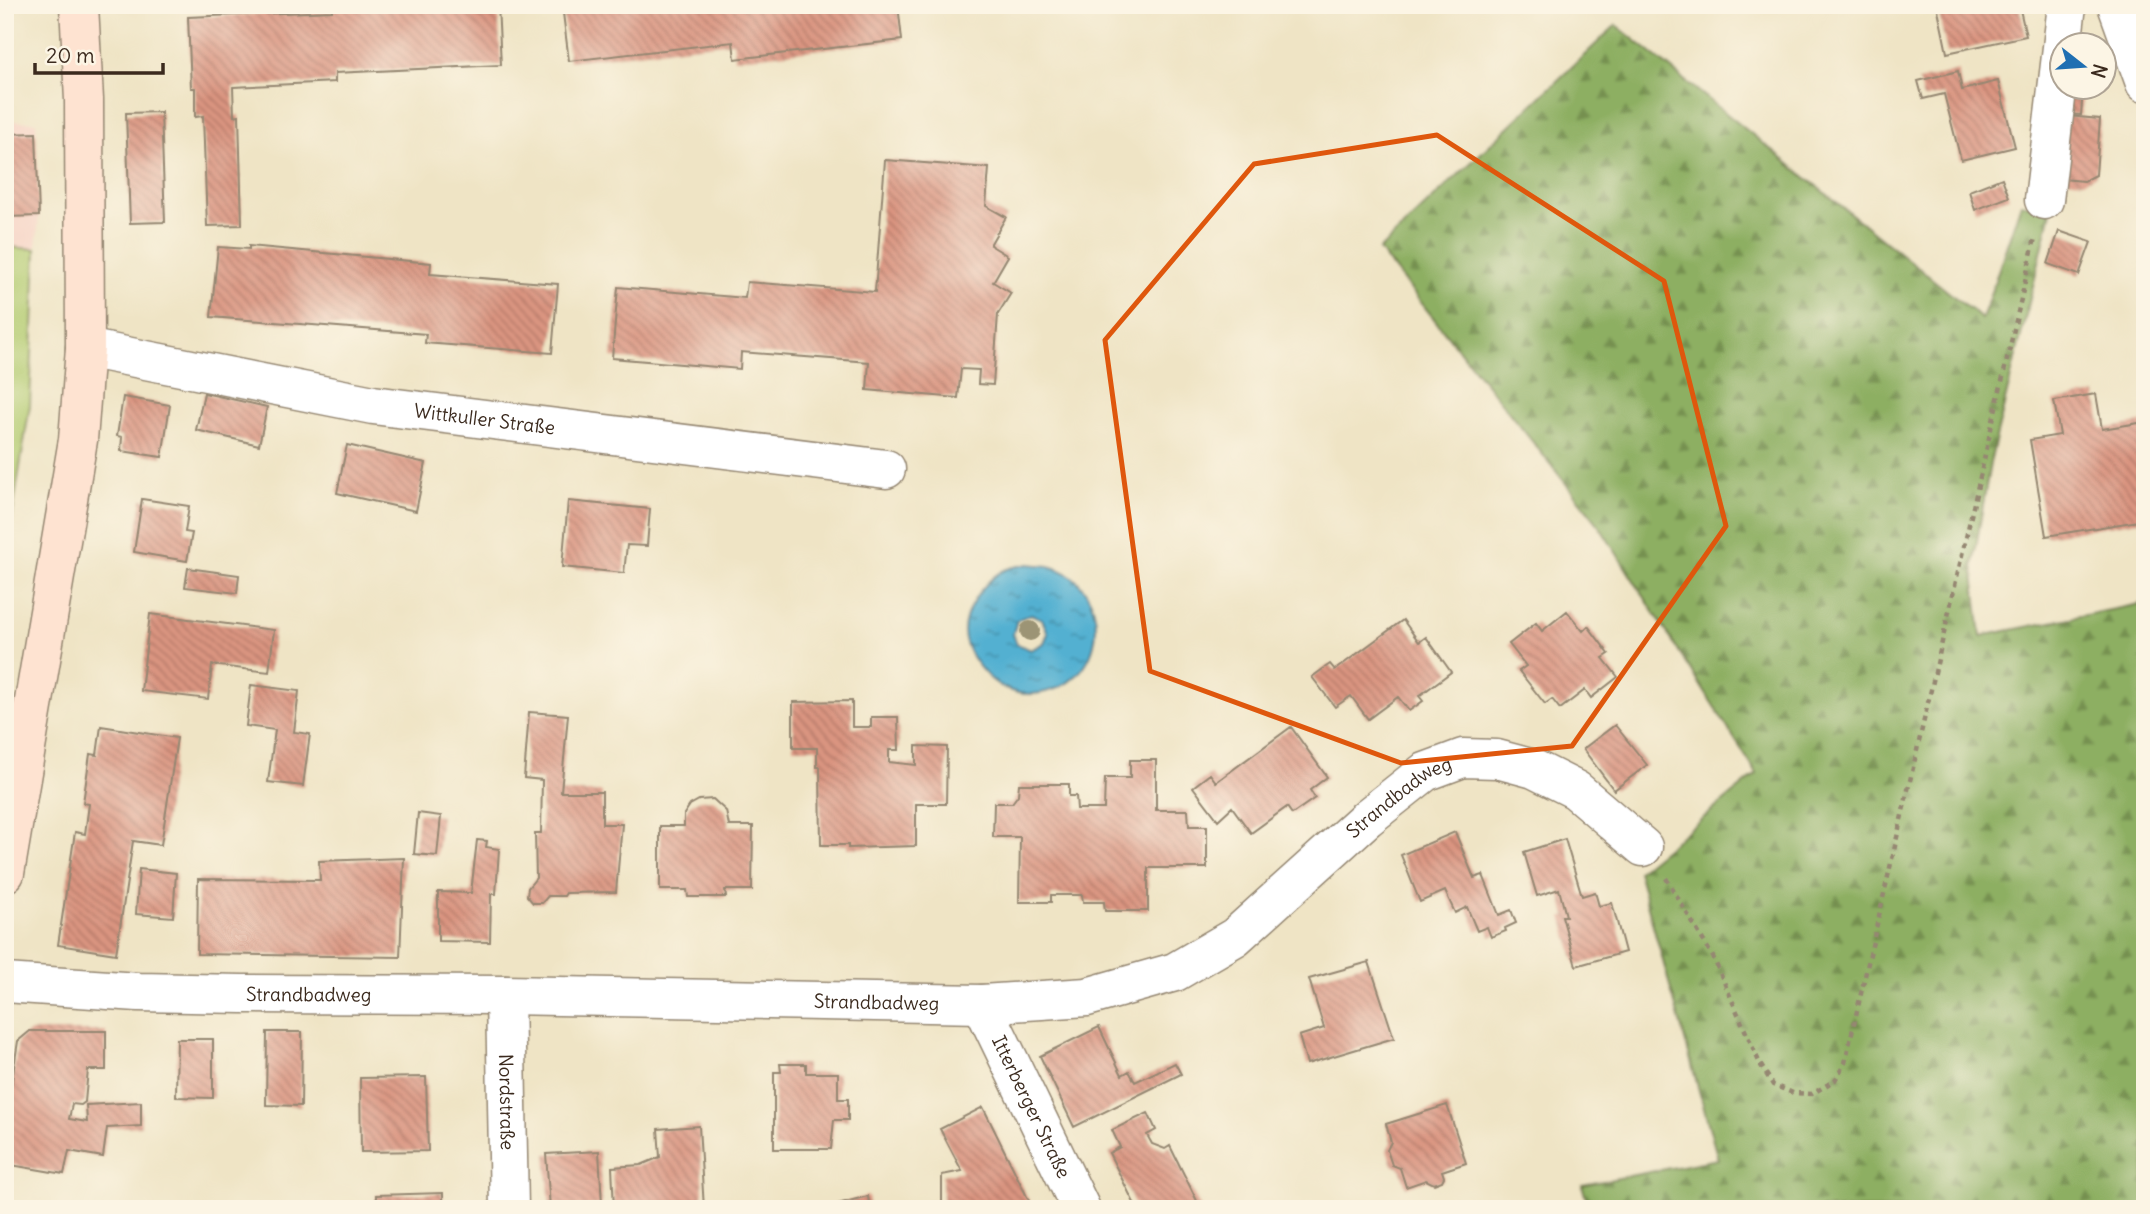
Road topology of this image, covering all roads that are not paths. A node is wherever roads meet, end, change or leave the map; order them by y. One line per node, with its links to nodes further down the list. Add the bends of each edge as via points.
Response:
1 (79, 5): 6 (main road)
2 (2067, 5): 5 (street)
3 (2117, 5): 4 (street)
4 (2145, 83)
5 (2044, 200)
6 (85, 348): 7 (street, Wittkuller Straße, via 373,405); 9 (main road, via 78,440)
7 (886, 469)
8 (1643, 847): 12 (street, Strandbadweg, via 1576,790 1534,769 1497,759 1463,758 1425,772 1235,937 1175,972 1087,997)
9 (5, 873)
10 (5, 983): 11 (street, Strandbadweg, via 177,993)
11 (505, 995): 12 (street, Strandbadweg); 13 (street, Nordstraße)
12 (982, 1004): 14 (street, Itterberger Straße)
13 (509, 1209)
14 (1081, 1209)

